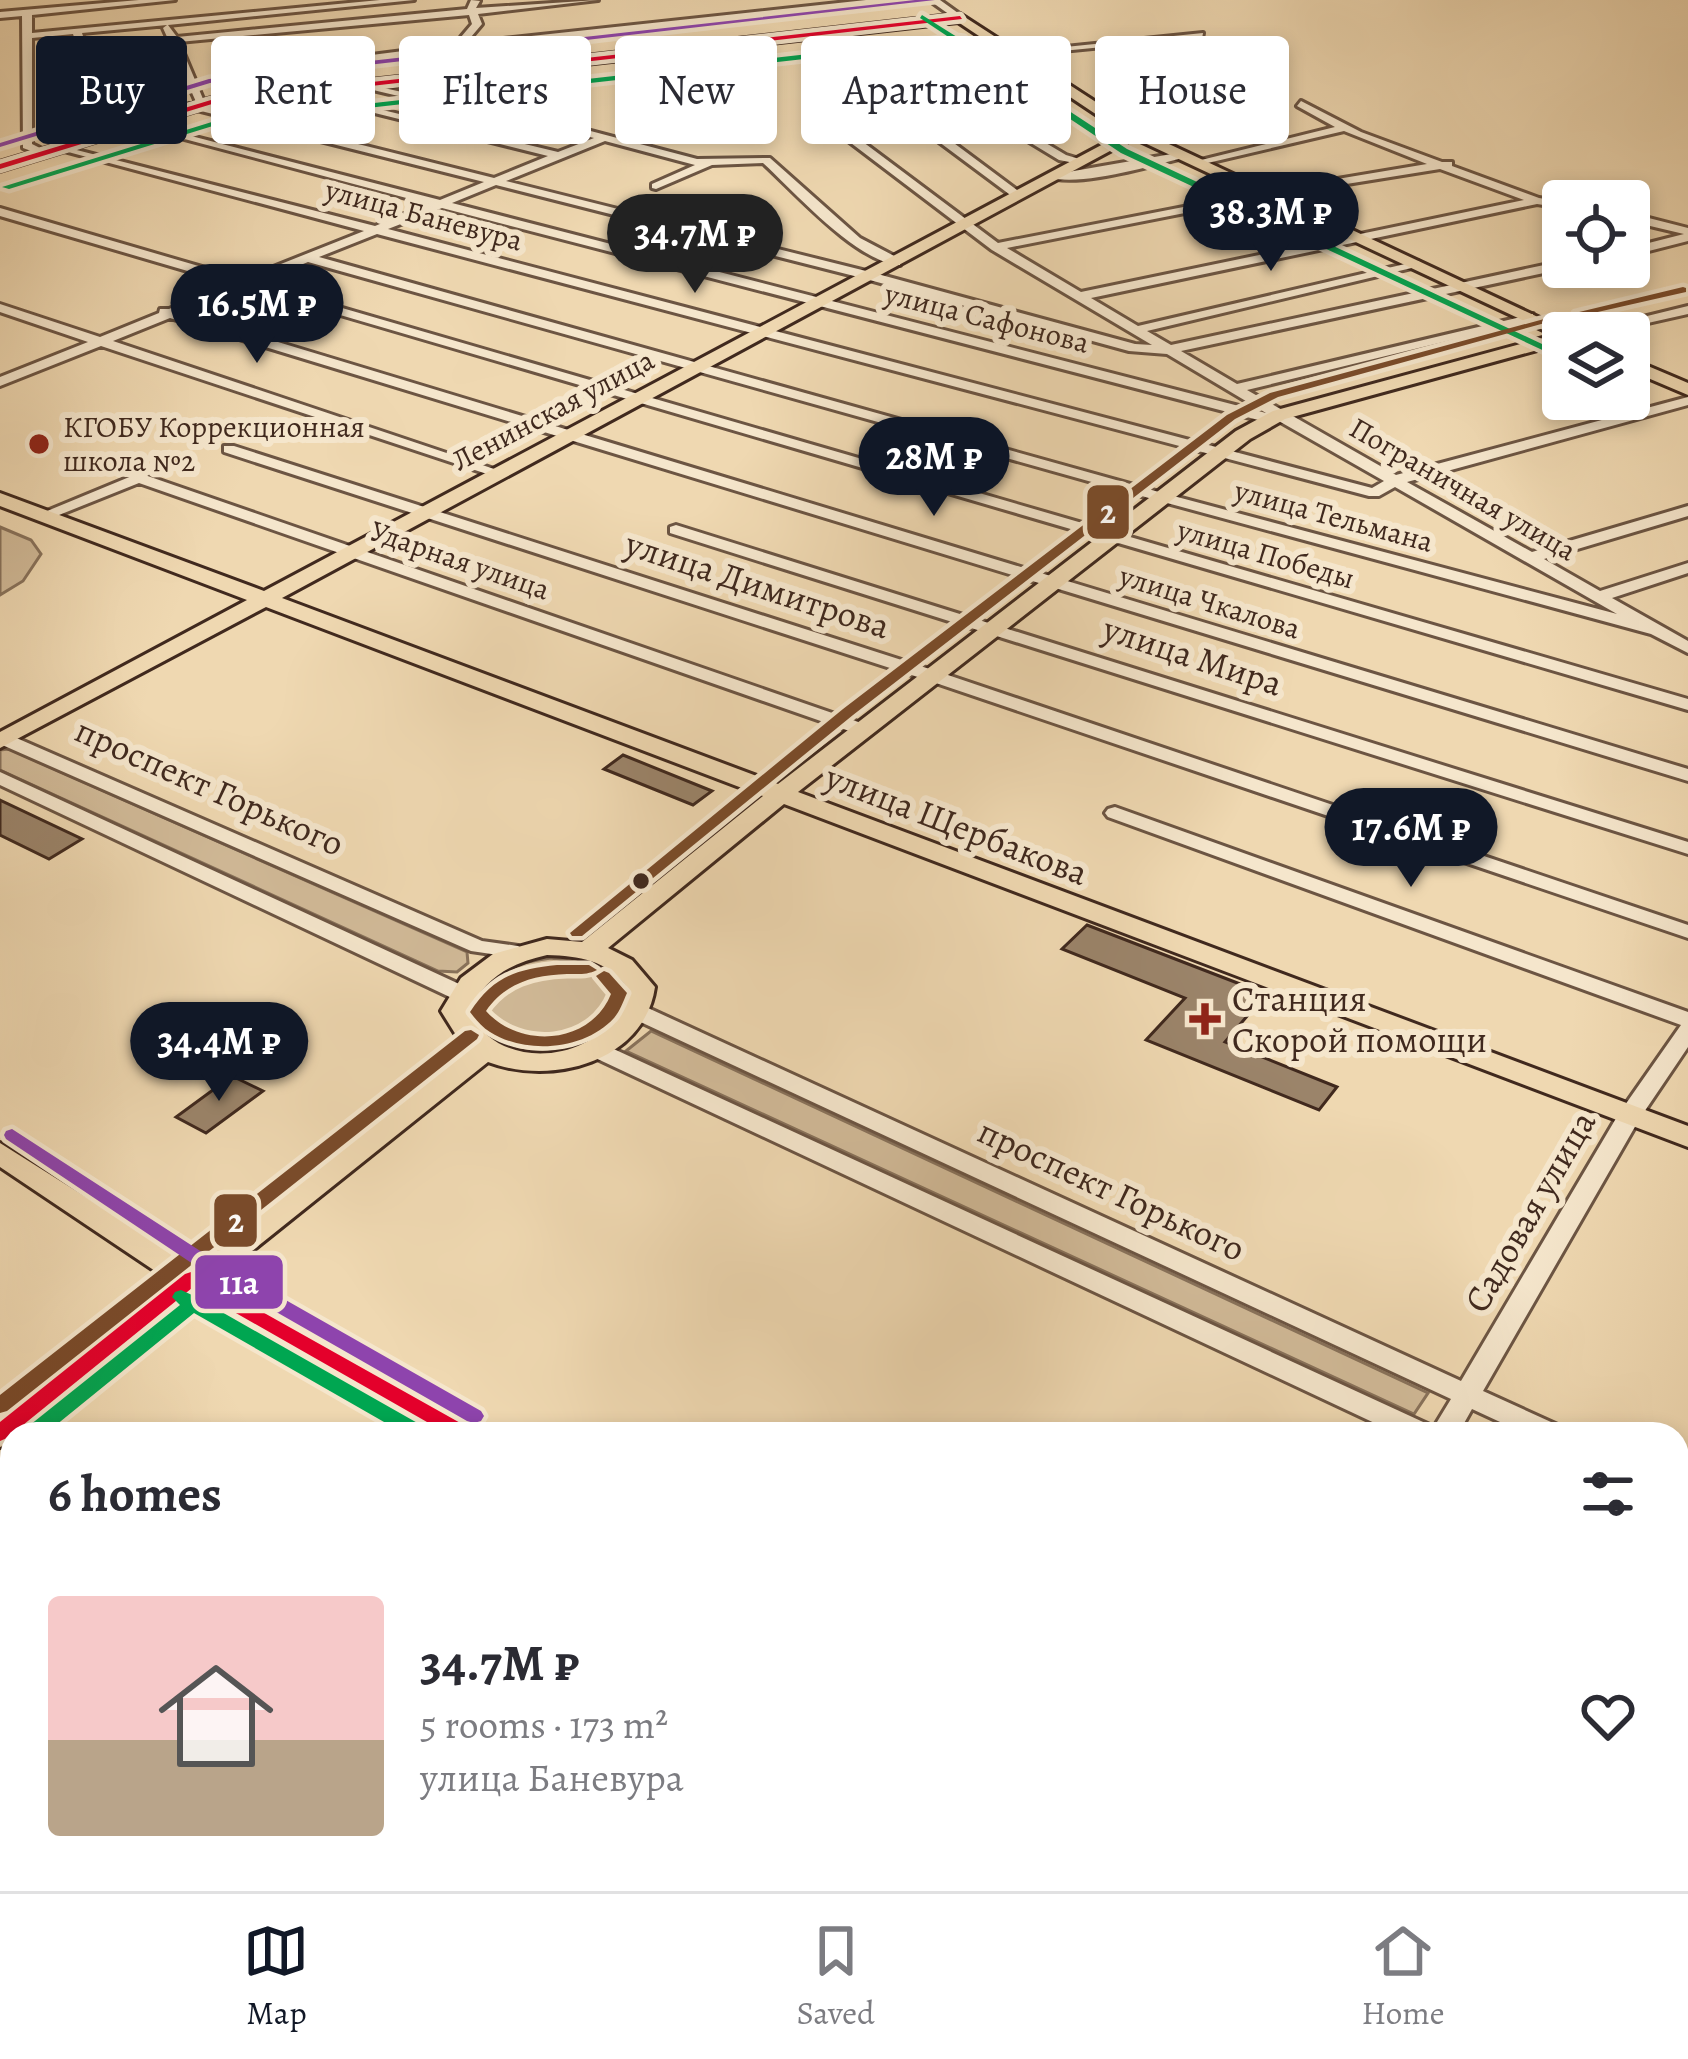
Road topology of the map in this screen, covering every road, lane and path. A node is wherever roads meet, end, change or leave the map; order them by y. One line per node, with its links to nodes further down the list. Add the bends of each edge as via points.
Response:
1 (170, 0): 7 (street)
2 (409, 0): 11 (street)
3 (592, 0): 6 (street)
4 (891, 0): 10 (street)
5 (934, 0): 9 (street)
6 (474, 5): 12 (street); 18 (street, via 477,24)
7 (27, 13): 8 (street); 14 (street)
8 (0, 15)
9 (960, 18): 21 (main road); 23 (main road)
10 (696, 21): 19 (street); 20 (street)
11 (165, 23): 13 (street); 16 (street)
12 (332, 24): 17 (street); 22 (street)
13 (77, 32): 14 (street); 15 (street)
14 (25, 36): 41 (street, via 27,146)
15 (78, 36)
16 (173, 36)
17 (339, 36)
18 (466, 36)
19 (562, 36)
20 (715, 36)
21 (986, 36)
22 (187, 39)
23 (777, 39)
24 (187, 75): 27 (street)
25 (211, 103): 27 (main road)
26 (1301, 104): 30 (street)
27 (197, 105): 28 (main road); 49 (street)
28 (187, 108)
29 (375, 111): 42 (street)
30 (1343, 128): 43 (street); 46 (street)
31 (591, 136): 33 (street)
32 (187, 138): 55 (street, улица Сафонова)
33 (601, 139): 42 (street); 45 (street)
34 (72, 144): 40 (main road)
35 (858, 144): 58 (street, Пограничная улица)
36 (949, 144): 51 (street)
37 (1040, 144): 44 (street)
38 (1113, 144): 44 (main road, Ленинская улица)
39 (1158, 144): 43 (main road)
40 (62, 147): 41 (main road); 59 (street, улица Баневура)
41 (45, 153): 47 (main road)
42 (560, 156): 49 (street)
43 (1191, 159): 48 (street); 52 (main road)
44 (1080, 161): 48 (main road, Ленинская улица)
45 (707, 164): 50 (street); 65 (street, via 766,160 856,241)
46 (1448, 164): 52 (street); 53 (street)
47 (0, 167)
48 (1051, 176): 51 (main road, Ленинская улица)
49 (490, 181): 55 (street); 68 (street)
50 (656, 186)
51 (1017, 194): 58 (main road, Ленинская улица)
52 (1266, 194): 60 (main road); 63 (street)
53 (1537, 201): 54 (street); 60 (street)
54 (1542, 202)
55 (436, 203): 59 (street); 72 (street, улица Сафонова)
56 (0, 212): 69 (street, улица Победы)
57 (1650, 224): 61 (street)
58 (963, 225): 63 (street, Пограничная улица); 65 (main road, Ленинская улица)
59 (374, 229): 64 (street); 80 (street, улица Баневура)
60 (1357, 236): 66 (main road); 71 (street)
61 (1687, 236): 62 (street)
62 (1650, 246)
63 (996, 247): 71 (street, Пограничная улица)
64 (305, 256): 69 (street); 84 (street, улица Тельмана)
65 (896, 262): 68 (main road, Ленинская улица)
66 (1418, 265): 70 (main road); 79 (street)
67 (1542, 269): 70 (street)
68 (870, 276): 72 (main road, Ленинская улица); 83 (street, via 1134,348)
69 (239, 283): 75 (street); 89 (street, улица Победы)
70 (1463, 286): 76 (main road); 83 (street)
71 (1081, 296): 79 (street, Пограничная улица)
72 (817, 303): 80 (main road, Ленинская улица); 91 (street, улица Сафонова)
73 (0, 308): 81 (street)
74 (1688, 310): 77 (street)
75 (166, 312): 81 (street); 92 (street, улица Чкалова)
76 (1528, 317): 78 (main road); 87 (street)
77 (1650, 318)
78 (1542, 325)
79 (1136, 330): 83 (street, Пограничная улица)
80 (761, 333): 84 (main road, Ленинская улица); 94 (street, улица Баневура)
81 (97, 339): 86 (street); 95 (street)
82 (1542, 342): 91 (main road)
83 (1168, 350): 87 (street, Пограничная улица)
84 (698, 368): 89 (main road, Ленинская улица); 97 (street, улица Тельмана)
85 (1650, 373): 88 (main road)
86 (0, 382)
87 (1236, 389): 91 (street, Пограничная улица)
88 (1688, 390)
89 (637, 401): 92 (main road, Ленинская улица); 103 (street, улица Победы)
90 (1688, 401): 96 (street, улица Баневура)
91 (1275, 417): 94 (main road); 96 (street, Пограничная улица)
92 (573, 435): 95 (main road, Ленинская улица); 107 (street, улица Чкалова)
93 (230, 448): 100 (street, улица Димитрова)
94 (1219, 454): 96 (street, улица Баневура, via 1374,493); 97 (main road)
95 (498, 473): 100 (main road, Ленинская улица)
96 (1396, 480): 105 (street, Пограничная улица)
97 (1161, 497): 103 (main road); 111 (street, улица Тельмана)
98 (0, 500): 101 (main road, улица Щербакова)
99 (1688, 511): 105 (street)
100 (420, 513): 104 (main road, Ленинская улица); 113 (street, улица Димитрова)
101 (43, 516): 104 (street, Ударная улица, via 139,478); 109 (main road, улица Щербакова)
102 (676, 530): 110 (street, улица Мира)
103 (1112, 538): 107 (main road); 114 (street, улица Победы)
104 (350, 553): 109 (main road, Ленинская улица); 115 (street, Ударная улица)
105 (1530, 558): 108 (street, Пограничная улица)
106 (1688, 568): 108 (street)
107 (1053, 583): 110 (main road); 117 (street, улица Чкалова)
108 (1597, 598): 111 (street, Пограничная улица)
109 (265, 599): 116 (main road, Ленинская улица); 119 (main road, улица Щербакова)
110 (998, 628): 113 (main road); 121 (street, улица Мира)
111 (1656, 630): 112 (street, Пограничная улица)
112 (1688, 648)
113 (933, 676): 115 (main road); 122 (street, улица Димитрова)
114 (1688, 705)
115 (861, 729): 119 (main road)
116 (3, 740): 124 (street, проспект Горького, via 478,947)
117 (1688, 775)
118 (0, 778): 125 (street)
119 (782, 796): 123 (main road); 131 (main road, улица Щербакова)
120 (1114, 813): 127 (street)
121 (1688, 848)
122 (1688, 932)
123 (590, 949): 124 (main road, проспект Горького); 126 (main road, via 633,974)
124 (518, 952): 125 (main road, проспект Горького, via 491,964)
125 (462, 994): 130 (main road, via 455,1012)
126 (640, 1013): 129 (main road); 135 (street, проспект Горького)
127 (1688, 1020)
128 (1688, 1030): 131 (street, Садовая улица)
129 (597, 1050): 130 (main road, via 540,1061); 138 (street)
130 (484, 1051): 134 (main road)
131 (1630, 1115): 132 (main road, улица Щербакова); 135 (street, Садовая улица)
132 (1688, 1137)
133 (0, 1153): 134 (main road)
134 (191, 1279): 136 (main road); 137 (main road)
135 (1467, 1395): 139 (street, Садовая улица); 140 (street, проспект Горького)
136 (12, 1422)
137 (443, 1422)
138 (1398, 1422)
139 (1451, 1422)
140 (1526, 1422)

